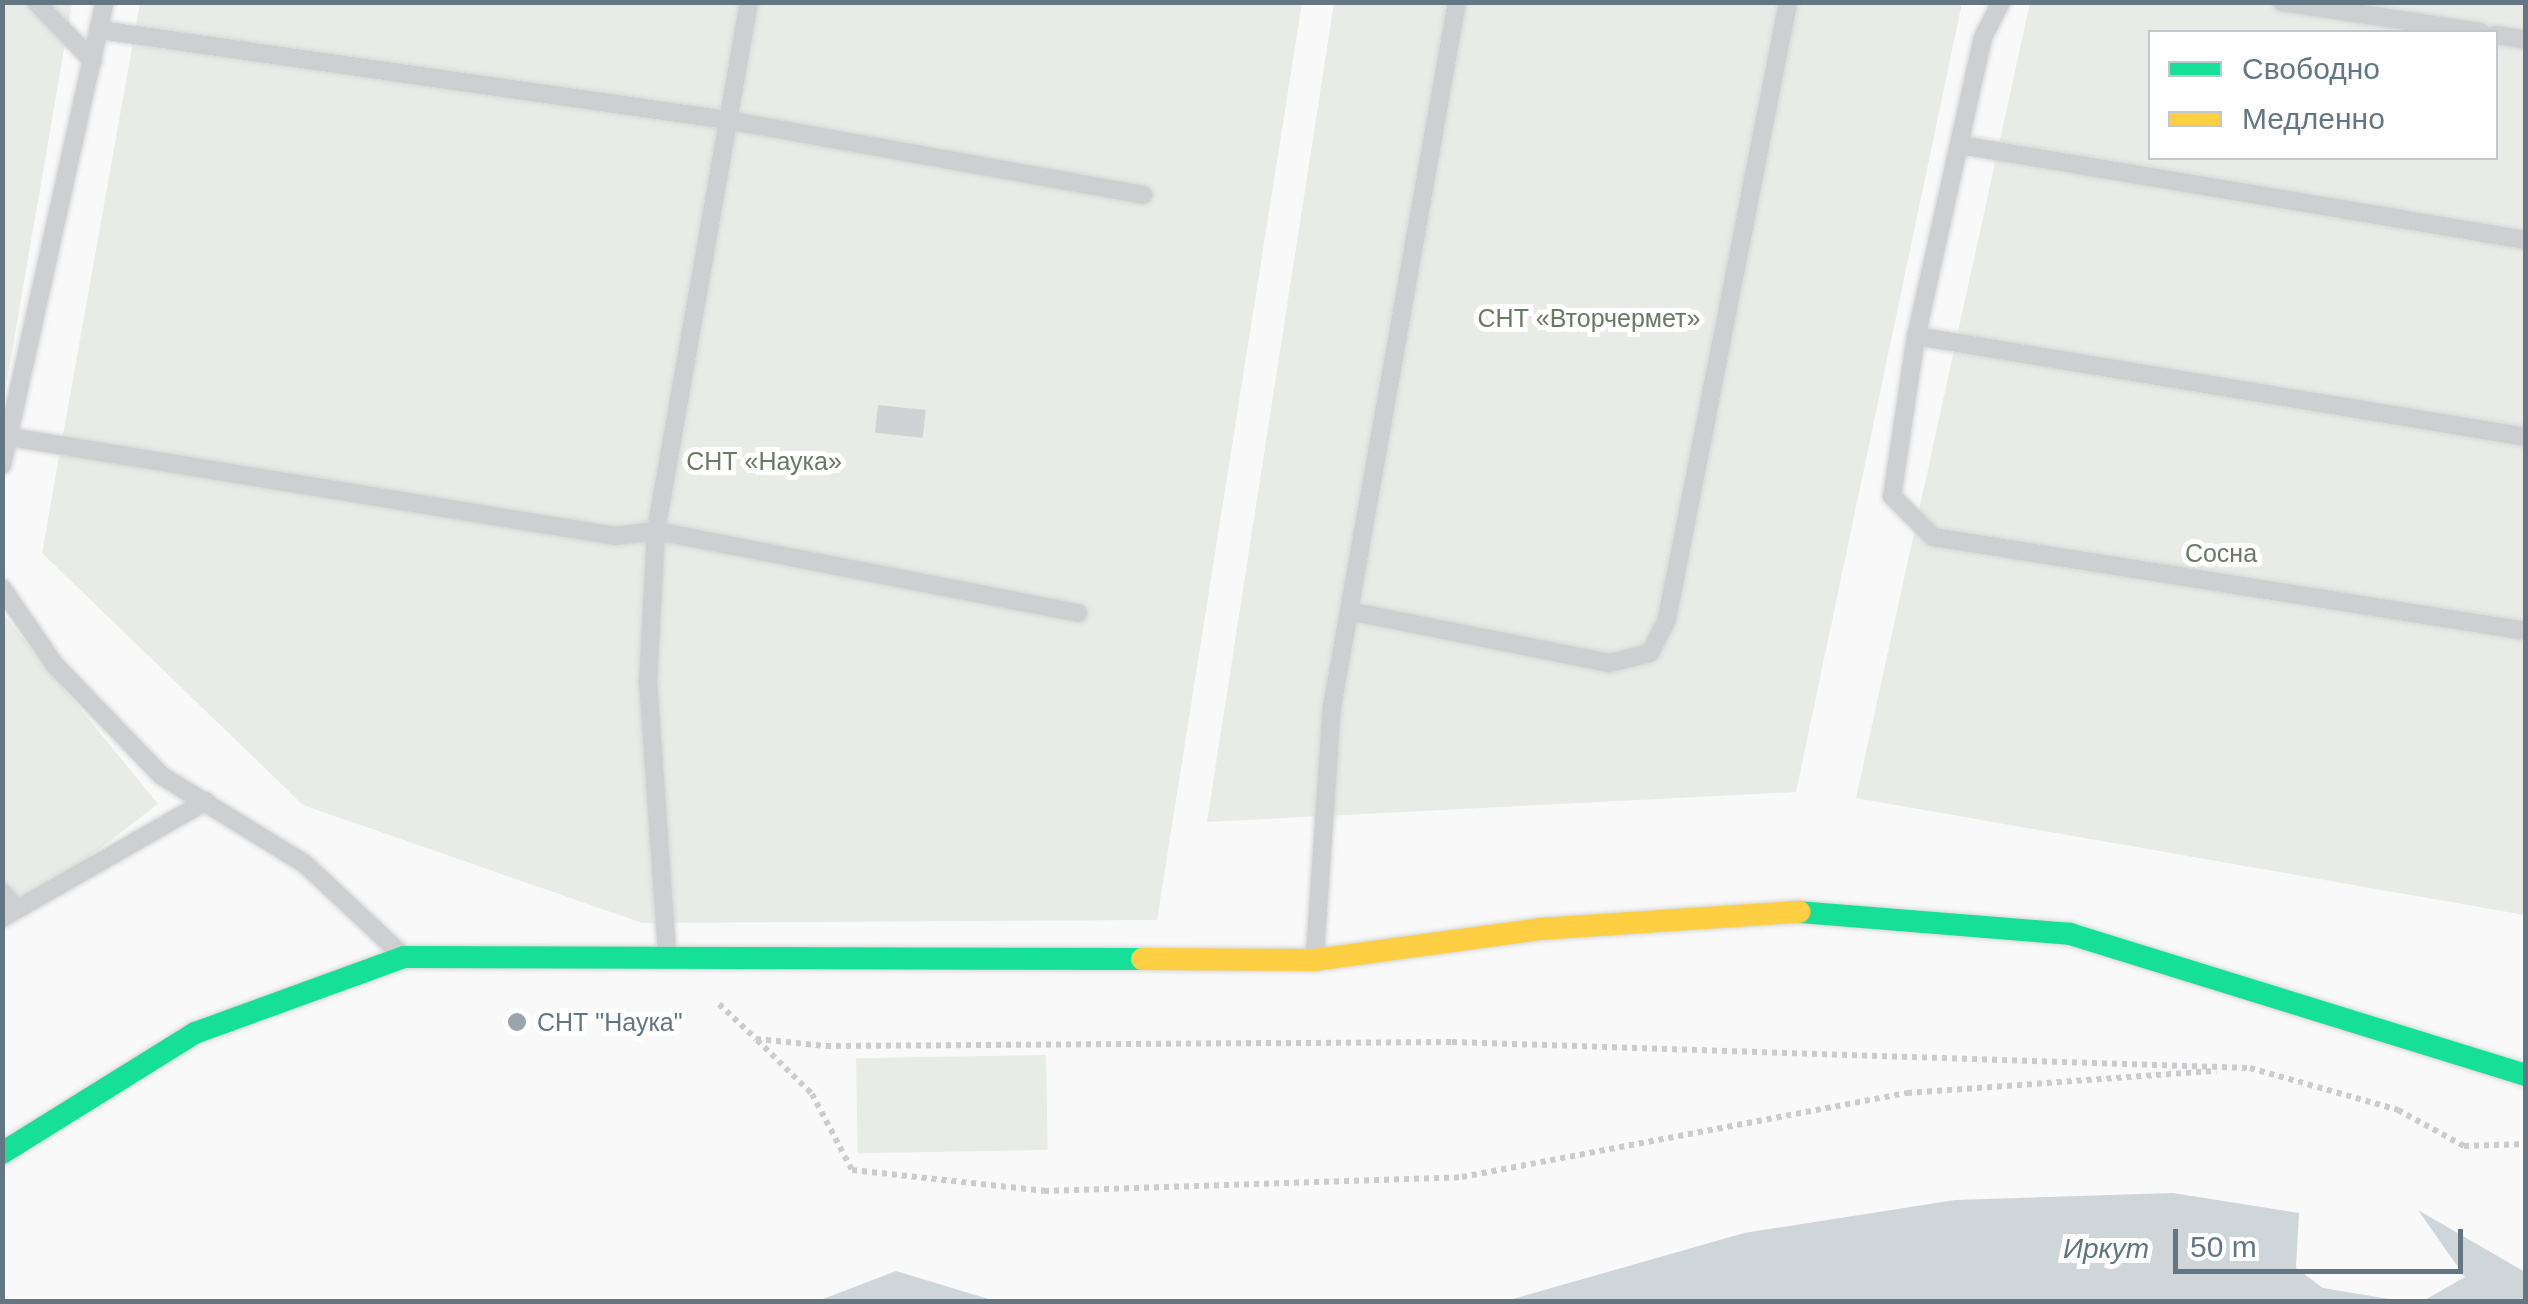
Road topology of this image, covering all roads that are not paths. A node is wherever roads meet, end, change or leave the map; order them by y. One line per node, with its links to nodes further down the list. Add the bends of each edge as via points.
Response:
1 (36, 2): 12 (lane)
2 (104, 2): 8 (lane)
3 (749, 2): 13 (lane)
4 (1457, 2): 23 (lane)
5 (1788, 2): 23 (lane, via 1667,618 1650,653 1610,662)
6 (2001, 2): 14 (lane, via 1982,38)
7 (2282, 2): 9 (lane)
8 (100, 30): 12 (lane); 13 (lane)
9 (2468, 30)
10 (2498, 35): 11 (lane)
11 (2526, 40)
12 (93, 61): 18 (lane)
13 (726, 120): 15 (lane); 21 (lane)
14 (1960, 145): 16 (lane); 17 (lane)
15 (1144, 195)
16 (2526, 240)
17 (1916, 336): 19 (lane); 25 (lane, via 1892,496 1933,537)
18 (10, 437): 20 (lane); 21 (lane, via 615,536)
19 (2526, 437)
20 (2, 465)
21 (656, 531): 24 (lane); 29 (lane, via 648,683)
22 (2, 588): 26 (lane, via 68,679 162,776)
23 (1348, 612): 31 (lane)
24 (1078, 613)
25 (2526, 631)
26 (206, 801): 28 (lane); 30 (lane, via 305,864)
27 (2, 892): 28 (lane)
28 (9, 913)
29 (667, 954): 30 (street); 31 (street)
30 (404, 957): 33 (street, via 195,1033)
31 (1314, 960): 32 (street, via 1540,929 1821,911 2070,934 2325,1006)
32 (2526, 1075)
33 (2, 1153)

